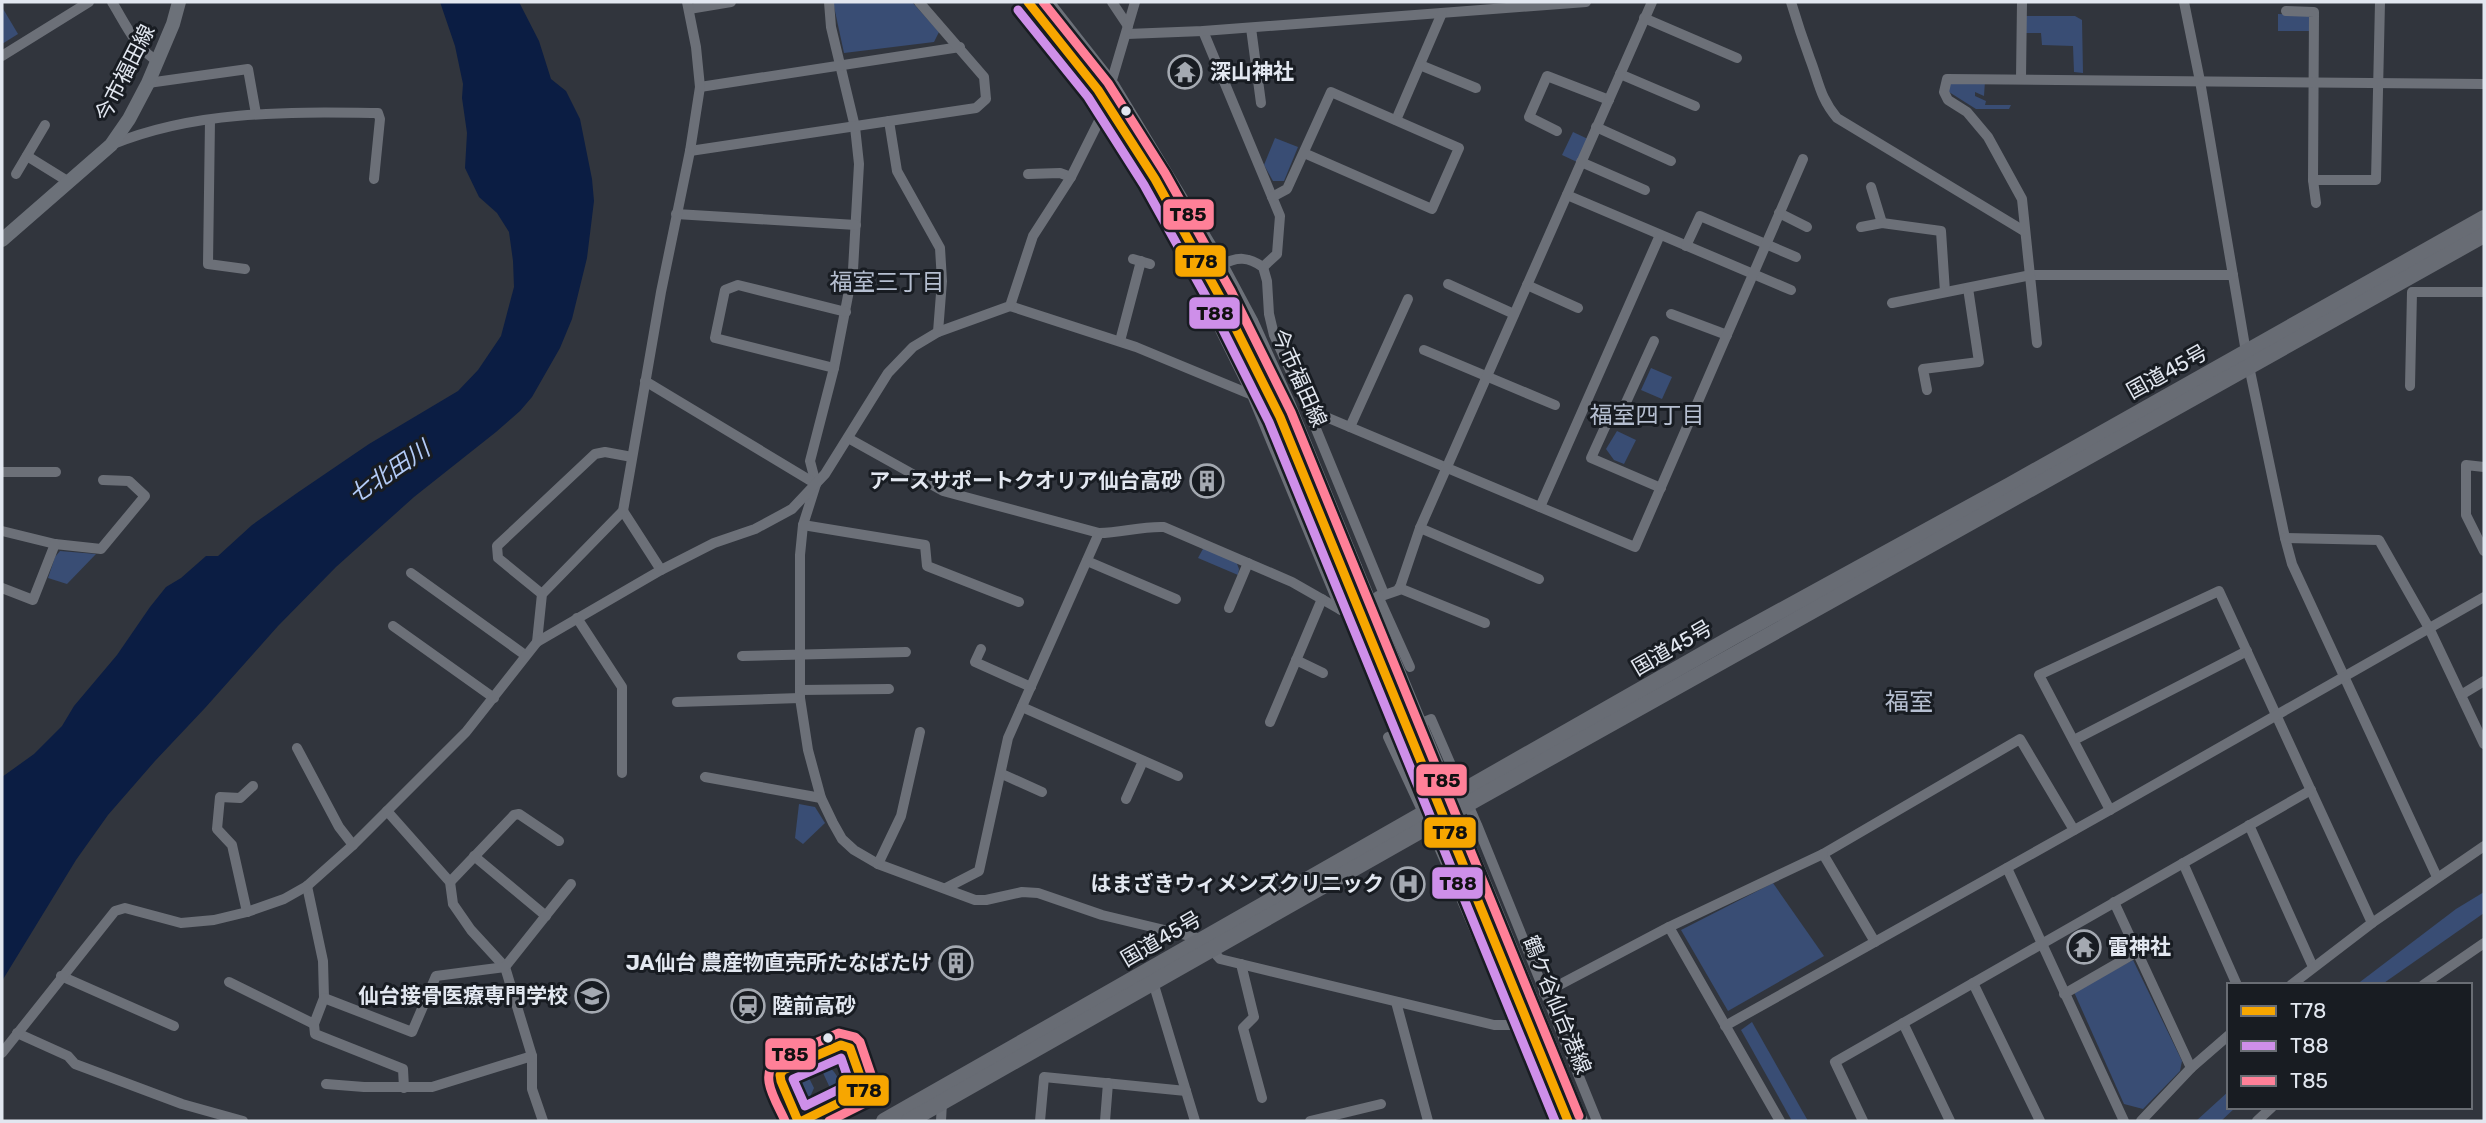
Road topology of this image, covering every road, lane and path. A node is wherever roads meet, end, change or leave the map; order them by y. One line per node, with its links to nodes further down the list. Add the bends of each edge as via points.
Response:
1 (89, 2): 27 (street)
2 (112, 2): 29 (street, via 142,48)
3 (178, 2): 29 (main road, 今市福田線)
4 (731, 2): 18 (street)
5 (829, 2): 31 (street)
6 (919, 2): 26 (street)
7 (1028, 2): 43 (main road, 今市福田線)
8 (1046, 2): 39 (main road, 今市福田線)
9 (1112, 2): 24 (street)
10 (1135, 2): 24 (street)
11 (1578, 2): 12 (street); 19 (street)
12 (1586, 2)
13 (1651, 2): 22 (street)
14 (1791, 2): 80 (street, via 1822,97 1837,118)
15 (2022, 2): 33 (street)
16 (2184, 2): 34 (street)
17 (2381, 2): 36 (street)
18 (688, 5): 40 (street)
19 (1506, 5): 21 (street)
20 (2286, 11): 35 (street, via 2314,12)
21 (1443, 13): 23 (street); 30 (street)
22 (1644, 18): 28 (street); 32 (street)
23 (1251, 28): 25 (street); 44 (street)
24 (1127, 30): 25 (street); 39 (street)
25 (1203, 32): 70 (street)
26 (960, 47): 31 (street); 49 (street, via 984,77 986,99 976,108)
27 (2, 56)
28 (1737, 58)
29 (158, 61): 37 (main road, 今市福田線)
30 (1420, 65): 41 (street); 48 (street)
31 (839, 66): 40 (street); 51 (street)
32 (1620, 74): 42 (street); 45 (street)
33 (2021, 78): 34 (street); 80 (street, via 1947,79 1944,92 1988,137 2022,199)
34 (2200, 81): 35 (street); 93 (street)
35 (2315, 81): 36 (street); 65 (street)
36 (2380, 82): 38 (street); 65 (street, via 2376,180)
37 (148, 83): 46 (street, via 248,69); 54 (main road, 今市福田線)
38 (2484, 84)
39 (1112, 85): 43 (street); 88 (main road, 今市福田線)
40 (701, 87): 55 (street)
41 (1476, 89)
42 (1609, 100): 52 (street); 53 (street, via 1547,76 1529,117)
43 (1107, 103): 63 (street); 72 (main road, 今市福田線)
44 (1261, 103)
45 (1695, 106)
46 (256, 114): 47 (street); 64 (street, via 378,113)
47 (210, 120): 54 (street, via 153,129); 90 (street, via 208,264)
48 (1395, 120): 56 (street, via 1331,92); 56 (street, via 1459,148 1432,209)
49 (889, 121): 51 (street); 107 (street, via 897,170 940,248)
50 (45, 125): 57 (street)
51 (855, 127): 55 (street); 77 (street, via 859,164)
52 (1596, 127): 59 (street); 60 (street)
53 (1558, 131)
54 (111, 145): 66 (main road, 今市福田線)
55 (690, 151): 74 (street)
56 (1304, 153): 70 (street, via 1287,190)
57 (27, 156): 61 (street); 66 (street)
58 (1803, 159): 73 (street)
59 (1671, 161)
60 (1581, 162): 68 (street); 69 (street)
61 (16, 174)
62 (1028, 174): 63 (street)
63 (1071, 177): 102 (street, via 1033,236)
64 (374, 179)
65 (2313, 180): 71 (street)
66 (69, 182): 81 (main road, 今市福田線)
67 (1871, 187): 76 (street)
68 (1645, 190)
69 (1567, 195): 82 (street); 95 (street)
70 (1272, 197): 89 (street, via 1280,216 1277,254)
71 (2316, 203)
72 (1174, 209): 120 (street, via 1202,293); 144 (main road, 今市福田線, via 1234,322)
73 (1779, 213): 78 (street); 84 (street)
74 (676, 214): 77 (street); 117 (street)
75 (2484, 218): 113 (highway, 国道45号)
76 (1882, 223): 79 (street); 98 (street, via 1941,231)
77 (856, 225): 104 (street)
78 (1807, 227)
79 (1861, 227)
80 (2024, 231): 92 (street)
81 (5, 232)
82 (1660, 235): 85 (street); 133 (street)
83 (2484, 235): 115 (highway, 国道45号)
84 (1766, 244): 85 (street, via 1700,216); 86 (street); 91 (street)
85 (1686, 246): 91 (street)
86 (1796, 257)
87 (1141, 262): 109 (street)
88 (1222, 265): 89 (street, via 1245,258); 144 (main road, 今市福田線, via 1288,403)
89 (1263, 267): 122 (street, via 1273,335)
90 (246, 269)
91 (1753, 274): 97 (street); 108 (street)
92 (2031, 275): 93 (street); 96 (street); 111 (street)
93 (2233, 275): 113 (street)
94 (1448, 284): 105 (street)
95 (1527, 285): 103 (street); 105 (street)
96 (1968, 288): 98 (street); 119 (street, via 1979,362 1923,369)
97 (1791, 290)
98 (1945, 292): 101 (street)
99 (2484, 292): 118 (street, via 2412,292)
100 (1408, 299): 123 (street)
101 (1892, 303)
102 (1010, 306): 107 (street); 109 (street)
103 (1578, 308)
104 (846, 312): 114 (street); 114 (street, via 738,285 725,290 715,338)
105 (1514, 314): 116 (street)
106 (1671, 314): 108 (street)
107 (938, 332): 124 (street, via 913,347 888,373)
108 (1727, 335): 132 (street)
109 (1120, 341): 120 (street)
110 (1654, 341): 132 (street, via 1623,409 1606,425 1591,458)
111 (2037, 343)
112 (1424, 350): 116 (street)
113 (2246, 352): 115 (street); 197 (highway, 国道45号, via 1733,637)
114 (834, 368): 131 (street, via 810,461)
115 (2250, 368): 139 (street); 197 (highway, 国道45号)
116 (1487, 376): 121 (street); 127 (street)
117 (645, 381): 125 (street); 131 (street)
118 (2410, 386)
119 (1927, 390)
120 (1252, 395): 157 (street)
121 (1555, 405)
122 (1309, 412): 123 (street); 151 (street)
123 (1350, 427): 127 (street)
124 (848, 438): 131 (street); 138 (street, via 943,491)
125 (632, 457): 134 (street); 150 (street, via 595,454 497,546 498,558)
126 (2484, 467): 141 (street, via 2466,466 2466,514)
127 (1447, 468): 133 (street); 136 (street)
128 (2, 472): 129 (street)
129 (56, 472)
130 (103, 480): 140 (street, via 130,481 145,496 101,549)
131 (816, 484): 135 (street); 145 (street, via 792,509)
132 (1661, 488): 133 (street, via 1635,547)
133 (1540, 508)
134 (623, 511): 145 (street); 150 (street)
135 (803, 525): 155 (street, via 925,545 927,566); 166 (street)
136 (1420, 528): 147 (street); 149 (street)
137 (2, 531): 140 (street)
138 (1099, 533): 142 (street); 143 (street, via 1164,527)
139 (2285, 538): 161 (street, via 2379,540); 172 (street, via 2292,564)
140 (55, 544): 148 (street, via 33,600)
141 (2484, 551)
142 (1087, 561): 153 (street); 174 (street)
143 (1248, 563): 154 (street); 156 (street)
144 (1349, 569): 197 (main road, 今市福田線, bridge)
145 (661, 570): 158 (street)
146 (411, 573): 167 (street)
147 (1539, 579)
148 (2, 588)
149 (1399, 589): 151 (street); 159 (street)
150 (542, 594): 162 (street)
151 (1381, 595): 157 (street); 170 (street)
152 (2484, 597): 161 (street)
153 (1176, 598)
154 (1322, 599): 157 (street); 169 (street)
155 (1019, 602)
156 (1229, 608)
157 (1341, 610)
158 (577, 618): 162 (street); 188 (street, via 622,687)
159 (1485, 623)
160 (393, 626): 178 (street)
161 (2429, 628): 172 (street); 177 (street)
162 (537, 642): 167 (street)
163 (981, 649): 174 (street, via 975,662)
164 (2247, 651): 181 (street); 184 (street); 184 (street, via 2219,591 2039,675)
165 (905, 652): 166 (street)
166 (802, 654): 168 (street); 176 (street)
167 (525, 655): 178 (street)
168 (742, 656)
169 (1296, 660): 171 (street); 182 (street)
170 (1410, 667)
171 (1323, 673)
172 (2343, 677): 181 (street); 211 (street)
173 (2484, 681): 177 (street)
174 (1031, 687): 180 (street)
175 (889, 689): 176 (street)
176 (800, 694): 179 (street); 195 (street)
177 (2461, 695): 185 (street)
178 (494, 698): 199 (street)
179 (677, 702)
180 (1022, 707): 187 (street); 189 (street, via 1008,738)
181 (2276, 715): 193 (street); 198 (street)
182 (1270, 722)
183 (920, 732): 209 (street, via 901,817)
184 (2074, 740): 198 (street)
185 (2484, 744)
186 (297, 748): 204 (street)
187 (1143, 761): 190 (street); 196 (street)
188 (622, 773)
189 (1002, 774): 194 (street); 215 (street, via 979,871)
190 (1178, 776)
191 (705, 777): 195 (street)
192 (253, 786): 217 (street, via 240,798 220,797 217,830 232,845)
193 (2311, 790): 201 (street); 219 (street)
194 (1042, 792)
195 (821, 798): 209 (street, via 842,839)
196 (1126, 799)
197 (1456, 803): 200 (highway, 国道45号); 200 (street, via 1431,719 1388,737); 236 (street); 270 (street, 鶴ケ谷仙台港線, bridge, via 1481,909); 271 (street, 鶴ケ谷仙台港線, bridge)
198 (2110, 810): 202 (street)
199 (387, 811): 204 (street); 212 (street)
200 (1426, 819): 223 (highway, 国道45号); 242 (street)
201 (2249, 825): 208 (street); 228 (street)
202 (2074, 830): 206 (street, via 2020,739); 210 (street)
203 (559, 841): 207 (street, via 519,814)
204 (353, 845): 214 (street)
205 (2484, 846): 211 (street)
206 (1823, 854): 220 (street); 221 (street)
207 (474, 856): 212 (street); 218 (street)
208 (2183, 863): 216 (street); 233 (street)
209 (878, 864): 215 (street)
210 (2007, 868): 221 (street); 224 (street)
211 (2437, 877): 219 (street)
212 (450, 882): 227 (street, via 453,904)
213 (571, 884): 218 (street)
214 (307, 886): 217 (street); 238 (street, via 323,961)
215 (946, 888): 223 (street, via 975,900 1022,891 1038,893)
216 (2114, 902): 224 (street); 225 (street)
217 (247, 912): 229 (street, via 181,923 125,908 114,911)
218 (545, 916): 227 (street)
219 (2372, 923): 228 (street)
220 (1669, 927): 236 (street); 244 (street)
221 (1875, 942): 244 (street)
222 (2484, 943): 235 (street)
223 (1206, 944): 226 (street, via 1220,959); 231 (highway, 国道45号); 261 (highway, 国道45号)
224 (2041, 944): 232 (street); 237 (street)
225 (2137, 953): 237 (street); 249 (street)
226 (1241, 964): 239 (street); 254 (street, via 1254,1017 1243,1028)
227 (505, 967): 238 (street, via 436,976 412,1032); 248 (street)
228 (2313, 967): 234 (street)
229 (61, 976): 243 (street); 245 (street)
230 (229, 982): 241 (street)
231 (1153, 982): 253 (street); 255 (highway, 国道45号)
232 (1973, 983): 240 (street); 276 (street)
233 (2236, 983)
234 (2293, 983)
235 (2426, 983)
236 (1544, 993): 272 (street)
237 (2064, 994): 277 (street)
238 (324, 998): 241 (street)
239 (1396, 1002): 242 (street, via 1494,1025); 268 (street)
240 (1903, 1023): 274 (street, via 1835,1062); 275 (street)
241 (314, 1024): 252 (street, via 315,1034 402,1069)
242 (1515, 1025): 269 (street)
243 (174, 1026)
244 (1726, 1026): 273 (street)
245 (17, 1032): 247 (street); 258 (street, via 68,1056 75,1064 182,1104)
246 (2227, 1037): 249 (street)
247 (2, 1053)
248 (532, 1056): 252 (street, via 432,1087); 259 (street, via 531,1089)
249 (2191, 1068): 278 (street)
250 (1108, 1083): 253 (street); 264 (street, via 1044,1077); 265 (street)
251 (326, 1084): 252 (street)
252 (404, 1088)
253 (1186, 1091): 266 (street)
254 (1262, 1098)
255 (942, 1102): 262 (highway, 国道45号); 263 (street)
256 (1381, 1104): 267 (street)
257 (2270, 1109): 279 (street)
258 (243, 1121)
259 (544, 1121)
260 (800, 1121): 260 (street, via 781,1081 783,1070 847,1045 865,1090)
261 (884, 1121)
262 (909, 1121)
263 (941, 1121)
264 (1040, 1121)
265 (1105, 1121)
266 (1195, 1121)
267 (1310, 1121)
268 (1427, 1121)
269 (1557, 1121)
270 (1568, 1121)
271 (1583, 1121)
272 (1597, 1121)
273 (1780, 1121)
274 (1863, 1121)
275 (1950, 1121)
276 (2040, 1121)
277 (2124, 1121)
278 (2141, 1121)
279 (2257, 1121)

